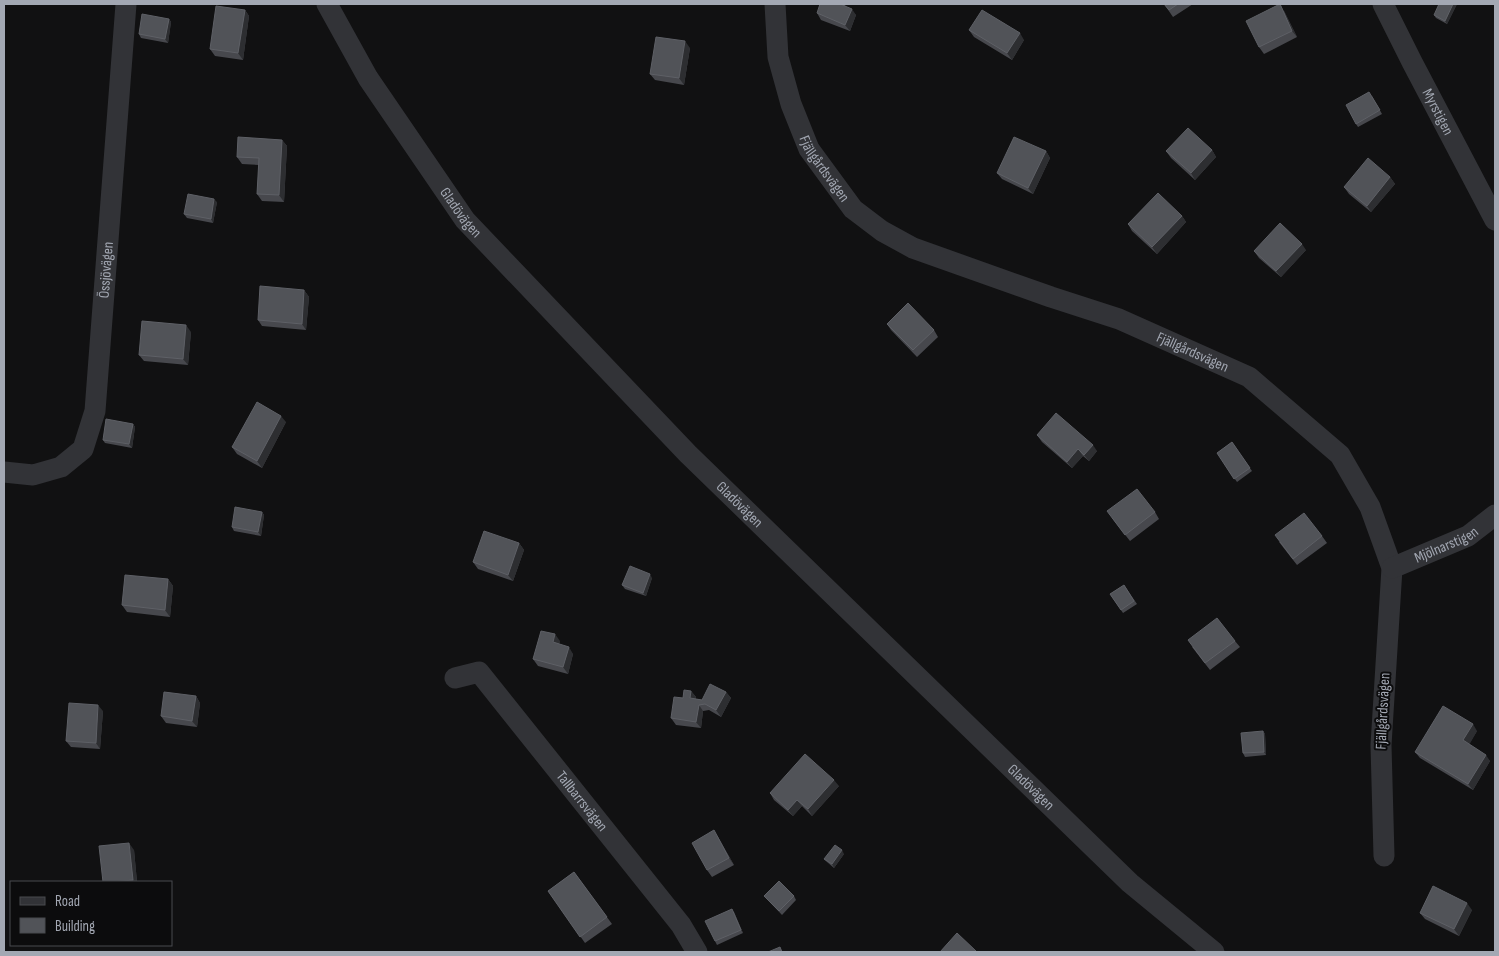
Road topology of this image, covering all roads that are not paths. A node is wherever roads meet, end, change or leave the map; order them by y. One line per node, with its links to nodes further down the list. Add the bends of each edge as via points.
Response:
1 (126, 4): 6 (street, Össjövägen, via 95,411 83,449 61,467 33,475)
2 (328, 4): 12 (street, Gladövägen, via 368,78 465,220 688,454 1130,883)
3 (775, 4): 8 (street, Fjällgårdsvägen, via 778,58 791,104 809,149 853,209 882,231 914,248 1119,319 1249,377 1340,455 1370,506)
4 (1383, 4): 5 (street, Myrstigen)
5 (1495, 220)
6 (4, 472)
7 (1495, 515): 8 (street, Mjölnarstigen, via 1468,536)
8 (1392, 568): 10 (street, Fjällgårdsvägen, via 1381,745)
9 (455, 678): 11 (street, Tallbarrsvägen, via 479,672 681,925)
10 (1384, 856)
11 (697, 952)
12 (1214, 952)

